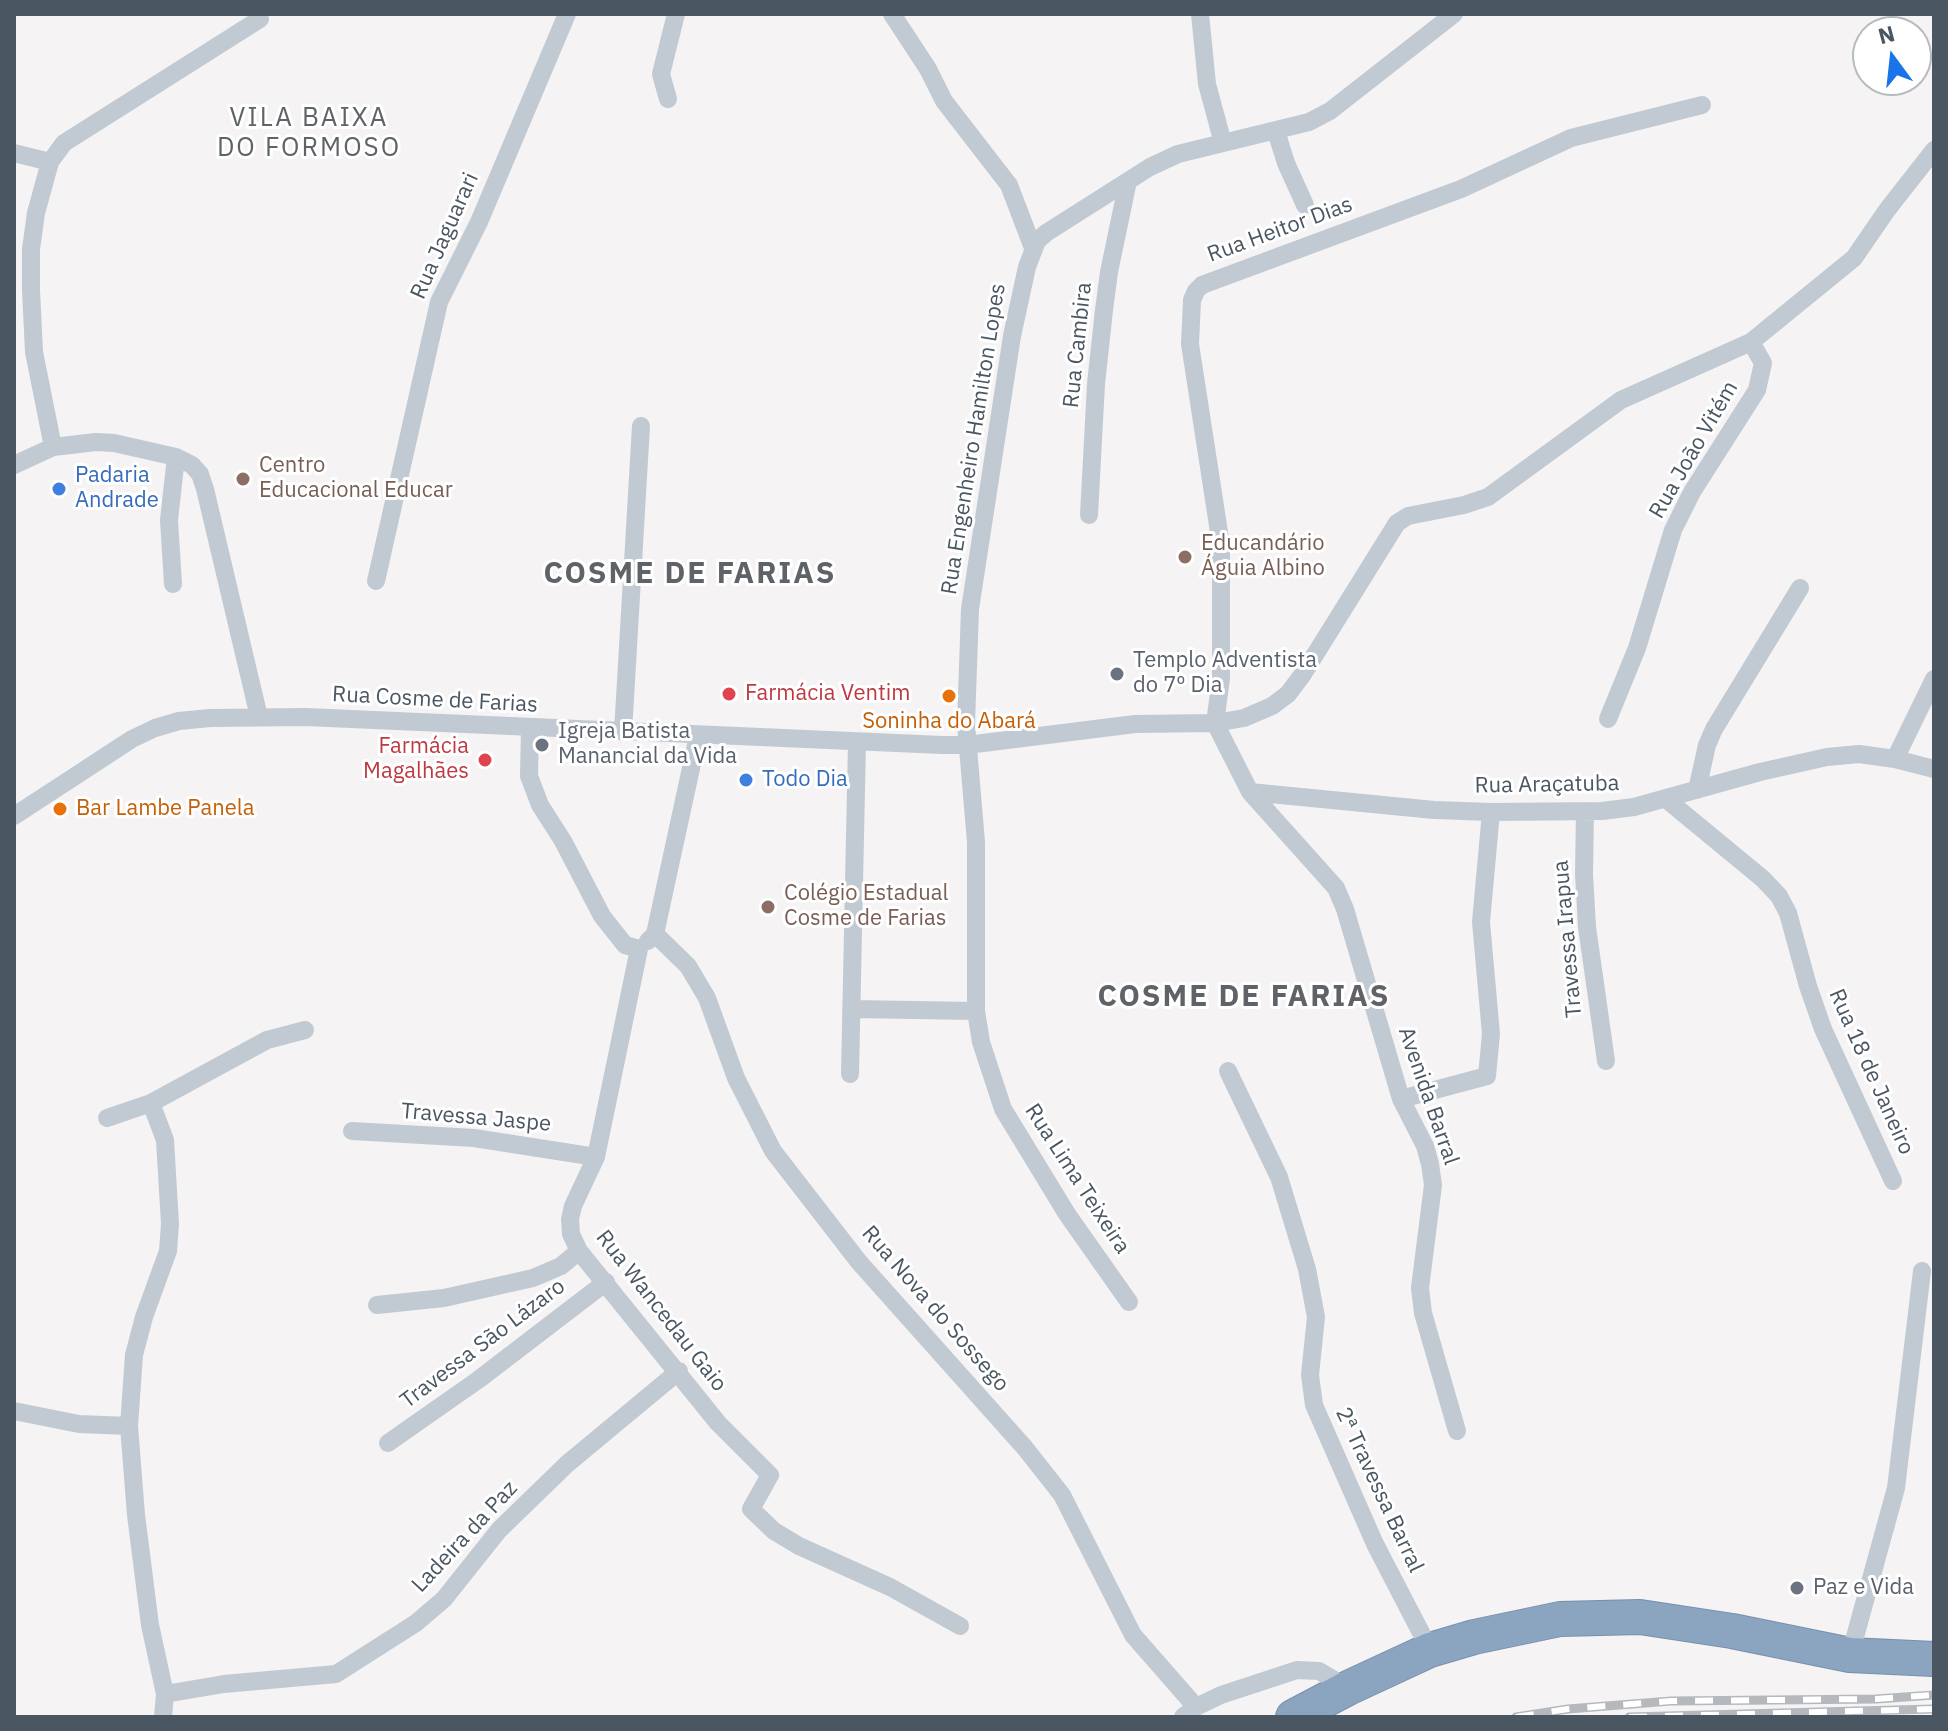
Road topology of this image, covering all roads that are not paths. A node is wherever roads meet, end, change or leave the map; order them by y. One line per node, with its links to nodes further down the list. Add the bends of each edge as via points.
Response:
1 (567, 14): 23 (street, Rua Jaguarari, via 479,222 439,302)
2 (676, 14): 7 (street, via 661,74)
3 (892, 14): 16 (street, via 944,101 1009,185)
4 (1200, 14): 10 (street, via 1207,84)
5 (1454, 14): 9 (street, via 1330,111)
6 (260, 19): 13 (street, via 64,143)
7 (668, 99)
8 (1702, 105): 29 (street, Rua Heitor Dias, via 1571,138 1461,189 1196,291 1190,344 1221,545 1221,678)
9 (1276, 131): 10 (street); 15 (street)
10 (1223, 143): 14 (street, via 1178,154)
11 (1934, 150): 17 (street, Rua Cosme de Farias, via 1854,258)
12 (14, 153): 13 (street)
13 (50, 162): 19 (street, via 36,213 31,290 34,352)
14 (1128, 181): 16 (street, via 1046,233); 22 (street, Rua Cambira, via 1104,310)
15 (1305, 205)
16 (1033, 248): 34 (street, Rua Engenheiro Hamilton Lopes, via 1012,336 970,609)
17 (1751, 342): 28 (street, Rua João Vitém, via 1763,363 1757,390 1673,530 1637,648); 29 (street, Rua Cosme de Farias, via 1621,400 1488,497 1397,523 1288,694 1244,718)
18 (641, 426): 31 (street)
19 (53, 447): 20 (street, via 114,443); 21 (street)
20 (176, 457): 24 (street, via 169,520); 27 (street, via 200,474)
21 (14, 465)
22 (1089, 515)
23 (376, 581)
24 (173, 584)
25 (1800, 588): 37 (street, via 1714,729)
26 (1934, 679): 35 (street)
27 (259, 717): 30 (street, Rua Cosme de Farias); 42 (street, Rua Cosme de Farias, via 179,721 155,728)
28 (1608, 719)
29 (1215, 723): 34 (street, Rua Cosme de Farias, via 1135,724); 38 (street, Avenida Barral)
30 (530, 729): 31 (street, Rua Cosme de Farias); 44 (street, via 529,776 540,805 602,916 625,945)
31 (623, 732): 32 (street, Rua Cosme de Farias)
32 (698, 736): 33 (street, Rua Cosme de Farias); 43 (street)
33 (857, 742): 34 (street, Rua Cosme de Farias); 45 (street)
34 (967, 745): 46 (street, Rua Lima Teixeira, via 976,842)
35 (1895, 759): 36 (street, Rua Araçatuba); 37 (street, Rua Araçatuba, via 1827,757)
36 (1934, 769)
37 (1697, 790): 39 (street, Rua Araçatuba)
38 (1250, 792): 41 (street, Rua Araçatuba); 51 (street, Avenida Barral, via 1341,898)
39 (1666, 799): 40 (street, Rua Araçatuba); 56 (street, Rua 18 de Janeiro, via 1763,879 1784,904 1823,1029)
40 (1585, 811): 41 (street, Rua Araçatuba); 48 (street, Travessa Irapua, via 1587,927)
41 (1491, 812): 51 (street, via 1481,922 1491,1034 1487,1076)
42 (14, 816)
43 (655, 934): 44 (street); 73 (street, Rua Nova do Sossego, via 688,966 707,998 741,1088 773,1151 859,1262 1062,1495 1133,1635)
44 (639, 949): 55 (street, Rua Wancedau Gaio)
45 (851, 1009): 46 (street); 50 (street)
46 (976, 1011): 60 (street, Rua Lima Teixeira, via 1003,1109)
47 (305, 1030): 52 (street, via 267,1040)
48 (1606, 1061)
49 (1228, 1071): 68 (street, 2ª Travessa Barral, via 1279,1177 1307,1269 1316,1317 1310,1375 1314,1405 1375,1544)
50 (850, 1074)
51 (1401, 1099): 65 (street, Avenida Barral, via 1430,1164 1433,1185 1420,1288)
52 (151, 1103): 53 (street); 64 (street, via 165,1140 170,1224 168,1251 134,1355)
53 (107, 1118)
54 (352, 1131): 55 (street, Travessa Jaspe, via 474,1138)
55 (596, 1157): 57 (street, Rua Wancedau Gaio, via 570,1219)
56 (1893, 1181)
57 (579, 1251): 59 (street, Rua Wancedau Gaio); 61 (street, via 561,1266 521,1282)
58 (1922, 1271): 69 (street, via 1896,1488)
59 (606, 1282): 62 (street, Rua Wancedau Gaio); 66 (street, Travessa São Lázaro)
60 (1129, 1302)
61 (377, 1305)
62 (679, 1371): 67 (street, Rua Wancedau Gaio, via 718,1423 770,1475 751,1509 774,1531); 72 (street, Ladeira da Paz, via 499,1530 444,1599 336,1674)
63 (14, 1411): 64 (street, via 79,1424)
64 (129, 1426): 72 (street, via 150,1625)
65 (1457, 1431)
66 (388, 1443)
67 (960, 1626)
68 (1430, 1650): 69 (highway, via 1515,1627 1600,1616 1681,1622); 71 (highway)
69 (1850, 1655): 70 (highway)
70 (1934, 1659)
71 (1348, 1688): 73 (street, via 1319,1671 1297,1670 1221,1695); 75 (highway)
72 (165, 1694): 74 (street)
73 (1189, 1712)
74 (163, 1717)
75 (1293, 1717)

